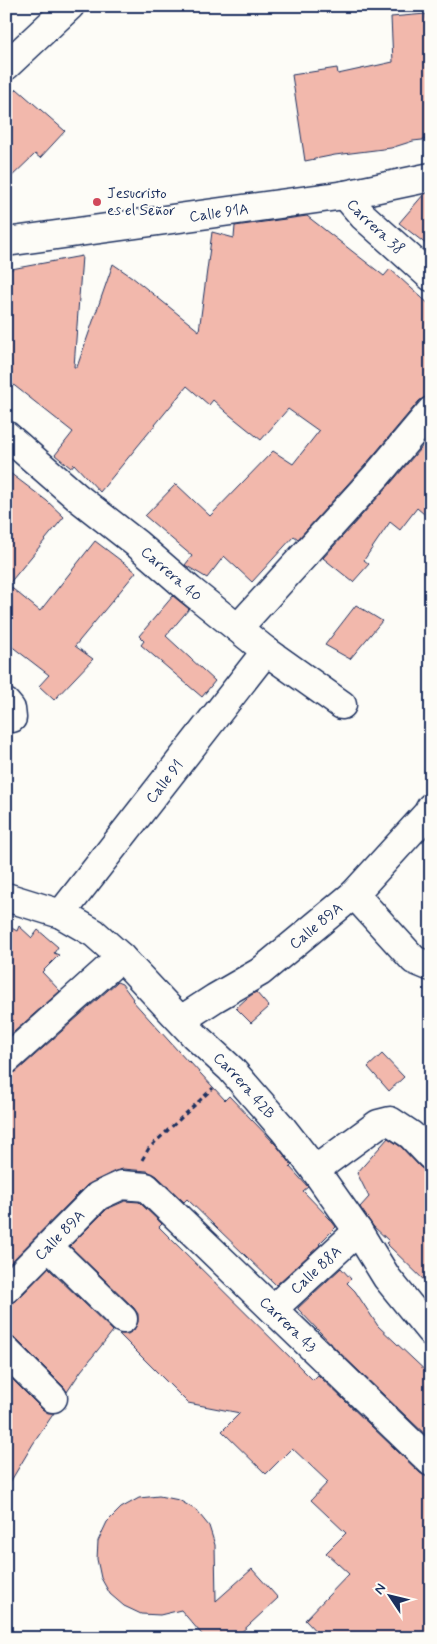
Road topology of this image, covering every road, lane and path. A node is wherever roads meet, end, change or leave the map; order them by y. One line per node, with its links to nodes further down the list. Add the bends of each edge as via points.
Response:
1 (70, 6): 2 (street)
2 (6, 66)
3 (431, 177): 4 (street, Calle 91A)
4 (345, 195): 5 (street, Calle 91A); 6 (street, Carrera 38, via 363,216)
5 (6, 242)
6 (431, 277)
7 (431, 410): 9 (street, via 378,474)
8 (6, 435): 9 (street, Carrera 40)
9 (238, 628): 10 (street, Carrera 40)
10 (266, 651): 11 (street, Carrera 40); 15 (street, Calle 91)
11 (342, 705)
12 (431, 807): 13 (street, Calle 89A)
13 (354, 894): 17 (street, via 414,960); 18 (street, Calle 89A, via 260,972)
14 (6, 897): 15 (street, Carrera 42B)
15 (61, 914): 16 (street, Carrera 42B, via 94,933)
16 (121, 957): 18 (street, Carrera 42B); 19 (street)
17 (431, 968)
18 (181, 1020): 20 (street, Carrera 42B)
19 (6, 1060)
20 (231, 1069): 22 (street, Carrera 42B); 23 (path, via 149,1148 140,1163)
21 (431, 1156): 22 (street, via 411,1135 390,1121 378,1124)
22 (315, 1170): 24 (street, Carrera 42B)
23 (143, 1187): 25 (street, Calle 89A, via 122,1185 98,1196); 27 (street, Carrera 43)
24 (358, 1231): 27 (street, Calle 88A); 29 (street, Carrera 42B, via 387,1278)
25 (49, 1247): 26 (street, Calle 89A); 28 (street)
26 (6, 1289)
27 (273, 1309): 32 (street, Carrera 43)
28 (123, 1319)
29 (431, 1332)
30 (6, 1351): 31 (street)
31 (53, 1398)
32 (431, 1462)

